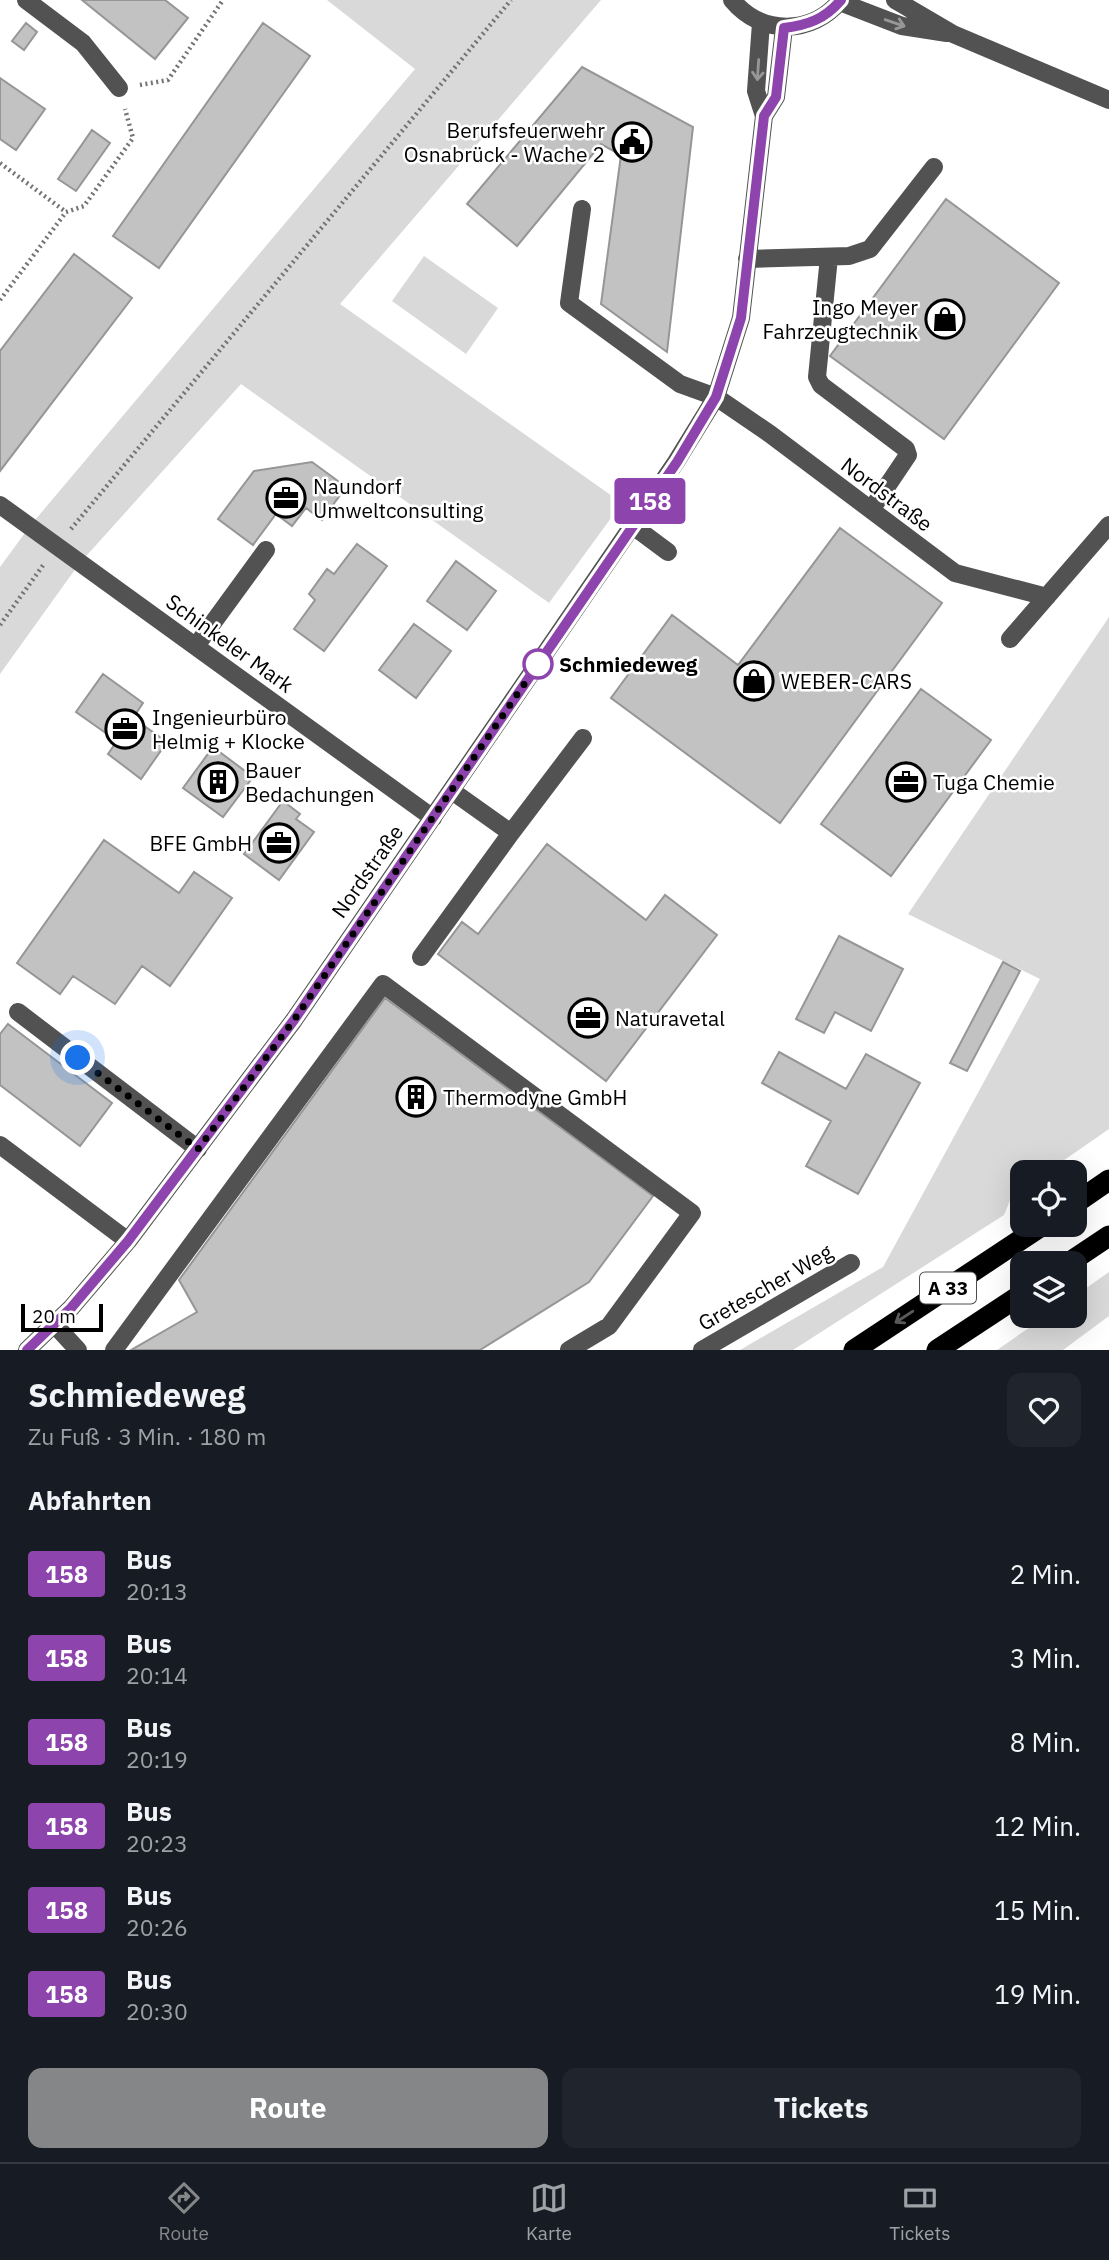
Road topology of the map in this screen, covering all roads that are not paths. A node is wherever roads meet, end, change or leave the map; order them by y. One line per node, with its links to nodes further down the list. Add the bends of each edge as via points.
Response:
1 (26, 0): 8 (street, via 83,43)
2 (732, 0): 5 (street)
3 (895, 0): 7 (street)
4 (841, 1): 6 (street, via 823,18); 7 (street, one-way to 7, via 902,26)
5 (761, 23): 6 (street); 10 (street, Nordstraße, one-way to 10, via 756,91)
6 (784, 28): 10 (street, Nordstraße, via 776,97)
7 (953, 34): 9 (street)
8 (119, 88)
9 (1109, 100)
10 (764, 116): 14 (street, Nordstraße)
11 (934, 167): 13 (street, via 870,248 849,257)
12 (582, 209): 15 (street, via 569,303 681,384)
13 (829, 257): 14 (street); 17 (street, via 817,377 828,392 908,455)
14 (747, 259): 15 (street, Nordstraße, via 741,318)
15 (716, 397): 17 (street, Nordstraße); 19 (street, Nordstraße)
16 (0, 505): 24 (street, Schinkeler Mark)
17 (871, 510): 22 (street, Nordstraße, via 955,573)
18 (1109, 525): 22 (street)
19 (633, 526): 21 (street); 26 (street, Nordstraße)
20 (266, 551): 24 (street)
21 (668, 552)
22 (1046, 597): 23 (street)
23 (1010, 639)
24 (196, 646): 27 (street, Schinkeler Mark)
25 (583, 738): 28 (street)
26 (452, 791): 27 (street, Nordstraße); 28 (street)
27 (433, 818): 32 (street, Nordstraße, via 294,1020)
28 (510, 833): 29 (street)
29 (421, 957)
30 (18, 1012): 32 (street)
31 (0, 1145): 37 (street)
32 (198, 1149): 37 (street, Nordstraße)
33 (1109, 1180): 34 (highway)
34 (1087, 1195)
35 (1109, 1236): 38 (highway)
36 (1025, 1237): 47 (highway, A 33, one-way to 47)
37 (128, 1241): 41 (street, Nordstraße)
38 (1086, 1251)
39 (851, 1264): 46 (street, Gretescher Weg)
40 (1010, 1302): 48 (highway, A 33)
41 (54, 1324): 42 (street, Nordstraße); 43 (street)
42 (27, 1350)
43 (78, 1350)
44 (114, 1350): 45 (street, via 383,984 692,1213 609,1326)
45 (569, 1350)
46 (702, 1350)
47 (854, 1350)
48 (937, 1350)

